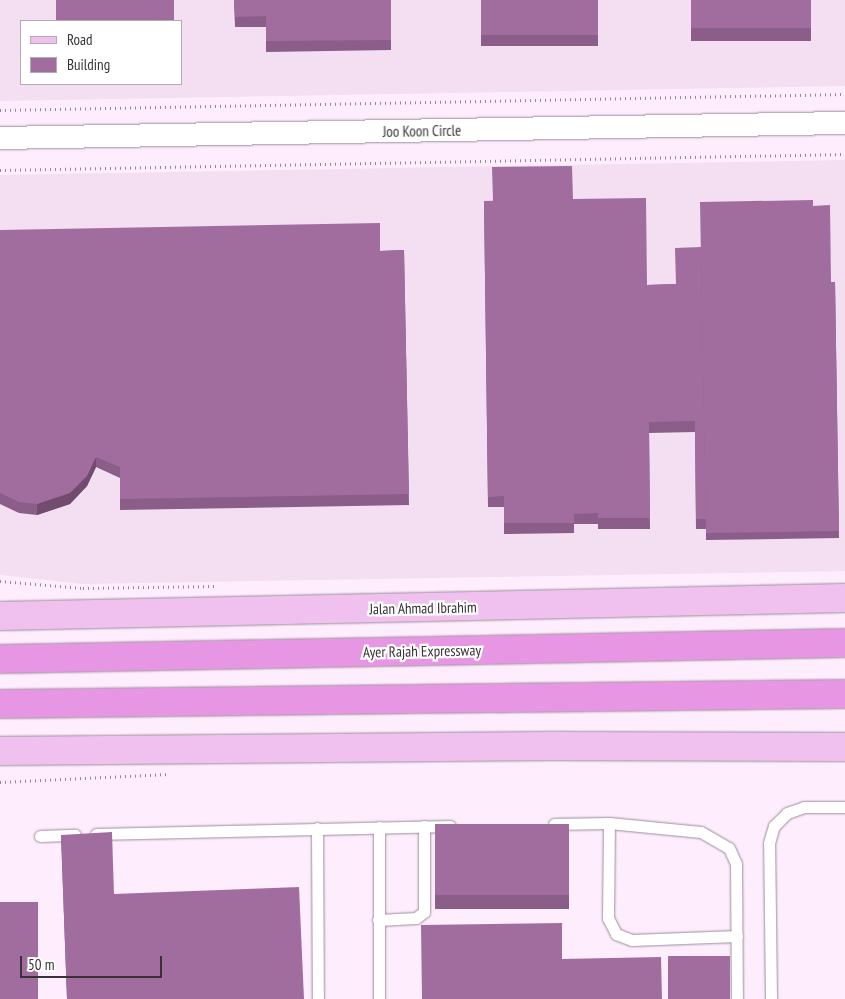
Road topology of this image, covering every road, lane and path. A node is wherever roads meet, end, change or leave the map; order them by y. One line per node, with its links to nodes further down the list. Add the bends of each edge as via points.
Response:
1 (845, 94): 2 (path)
2 (0, 110)
3 (845, 123): 4 (street, Joo Koon Circle)
4 (0, 138)
5 (845, 154): 6 (path)
6 (0, 170)
7 (845, 598): 8 (main road, Jalan Ahmad Ibrahim)
8 (0, 616)
9 (845, 643): 10 (highway, Ayer Rajah Expressway)
10 (0, 659)
11 (845, 694): 12 (highway)
12 (754, 696): 13 (highway); 14 (highway)
13 (0, 704)
14 (845, 704)
15 (845, 747): 16 (main road)
16 (0, 751)
17 (845, 807): 30 (lane, via 804,807 787,813 774,826 769,842)
18 (609, 823): 19 (lane); 26 (lane, via 701,832 729,848 736,864); 26 (lane, via 608,918 616,934 632,940)
19 (541, 824)
20 (424, 826): 21 (lane); 22 (lane); 25 (lane, via 424,912 416,918)
21 (463, 826)
22 (379, 827): 23 (lane); 25 (lane)
23 (317, 828): 24 (lane); 27 (lane)
24 (40, 836)
25 (378, 920): 28 (lane)
26 (737, 936): 29 (lane)
27 (318, 999)
28 (379, 999)
29 (737, 999)
30 (771, 999)

